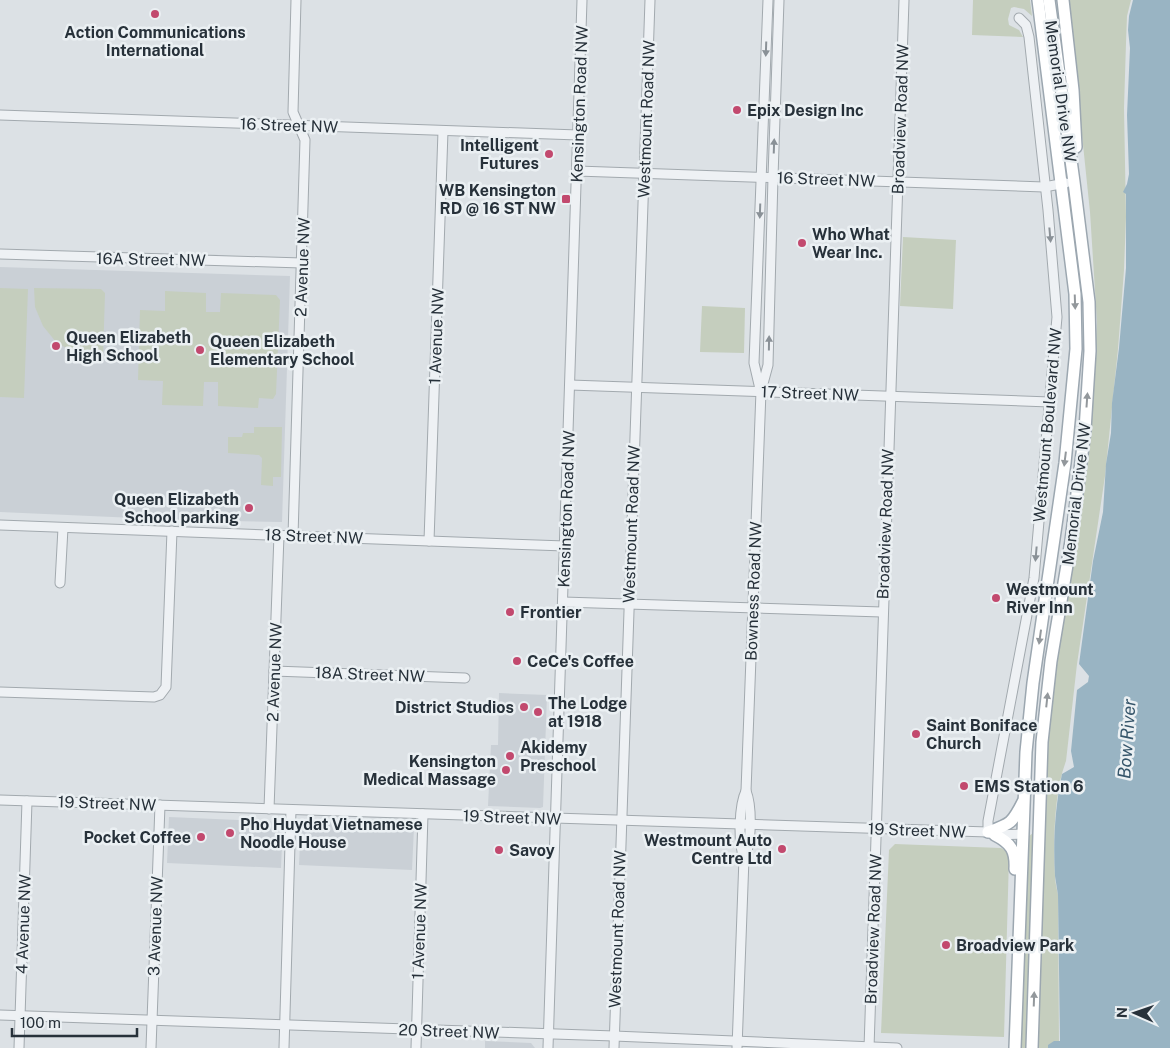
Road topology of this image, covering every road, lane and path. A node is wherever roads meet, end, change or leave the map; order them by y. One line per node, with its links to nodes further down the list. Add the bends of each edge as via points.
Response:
1 (296, 0): 12 (street, 2 Avenue NW, via 293,112)
2 (582, 0): 14 (street, Kensington Road NW)
3 (650, 0): 16 (street, Westmount Road NW)
4 (768, 0): 18 (street, Bowness Road NW, one-way to 18)
5 (780, 0): 19 (street, Bowness Road NW, one-way to 5)
6 (904, 0): 20 (street, Broadview Road NW)
7 (1049, 0): 17 (main road, Memorial Drive NW)
8 (1064, 0): 17 (main road, via 1077,156)
9 (1038, 2): 21 (main road, Memorial Drive NW)
10 (1019, 18): 22 (street, Westmount Boulevard NW, via 1026,25 1030,37)
11 (0, 115): 12 (street, 16 Street NW)
12 (299, 126): 13 (street, 16 Street NW); 24 (street, 2 Avenue NW, via 305,140)
13 (443, 131): 14 (street, 16 Street NW); 35 (street, 1 Avenue NW)
14 (578, 135): 15 (street, Kensington Road NW)
15 (577, 171): 16 (street, 16 Street NW); 25 (street, Kensington Road NW)
16 (644, 173): 18 (street, 16 Street NW); 26 (street, Westmount Road NW)
17 (1074, 176): 21 (street, 16 Street NW); 48 (main road, Memorial Drive NW, one-way to 17, via 1049,679 1071,541 1090,363 1089,302)
18 (762, 177): 19 (street, 16 Street NW); 27 (street, Bowness Road NW, one-way to 27, via 754,363)
19 (773, 177): 20 (street, 16 Street NW); 27 (street, Bowness Road NW, one-way to 19, via 768,365)
20 (898, 182): 22 (street, 16 Street NW); 28 (street, Broadview Road NW)
21 (1061, 184): 22 (street, 16 Street NW); 45 (main road, Memorial Drive NW, one-way to 45, via 1075,294 1076,349 1065,463 1033,683)
22 (1044, 187): 29 (street, Westmount Boulevard NW, one-way to 29, via 1057,318)
23 (0, 254): 24 (street, 16A Street NW)
24 (302, 263): 34 (street, 2 Avenue NW)
25 (570, 385): 26 (street, 17 Street NW); 36 (street, Kensington Road NW)
26 (636, 387): 27 (street, 17 Street NW); 39 (street, Westmount Road NW)
27 (761, 391): 28 (street, 17 Street NW); 40 (street, Bowness Road NW)
28 (890, 396): 29 (street, 17 Street NW); 41 (street, Broadview Road NW)
29 (1050, 402): 57 (street, Westmount Boulevard NW, one-way to 57, via 1034,578 990,812)
30 (0, 526): 31 (street, 18 Street NW)
31 (62, 528): 32 (street, 18 Street NW); 37 (street)
32 (172, 531): 33 (street, 18 Street NW); 44 (street, via 166,687 160,695)
33 (278, 535): 34 (street, 18 Street NW); 42 (street, 2 Avenue NW)
34 (293, 536): 35 (street, 18 Street NW)
35 (429, 541): 36 (street, 18 Street NW)
36 (565, 546): 38 (street, Kensington Road NW)
37 (60, 583)
38 (563, 602): 39 (street); 53 (street, Kensington Road NW)
39 (628, 604): 40 (street); 54 (street, Westmount Road NW)
40 (752, 609): 41 (street); 55 (street, Bowness Road NW, via 746,791 742,799)
41 (882, 612): 56 (street, Broadview Road NW)
42 (274, 671): 43 (street, 18A Street NW); 50 (street, 2 Avenue NW)
43 (465, 678)
44 (0, 692)
45 (1025, 799): 57 (main road, via 1013,820); 58 (main road, Memorial Drive NW)
46 (0, 800): 47 (street, 19 Street NW)
47 (27, 801): 49 (street, 19 Street NW); 60 (street, 4 Avenue NW)
48 (1040, 801): 58 (main road, via 1033,825); 76 (main road, Memorial Drive NW, one-way to 48)
49 (160, 805): 50 (street, 19 Street NW); 61 (street, 3 Avenue NW)
50 (269, 809): 51 (street, 19 Street NW)
51 (291, 810): 52 (street, 19 Street NW); 62 (street)
52 (423, 814): 53 (street, 19 Street NW); 63 (street, 1 Avenue NW)
53 (555, 819): 54 (street, 19 Street NW); 64 (street, Kensington Road NW)
54 (621, 821): 55 (street, 19 Street NW); 65 (street, Westmount Road NW)
55 (745, 825): 56 (street, 19 Street NW); 66 (street, Bowness Road NW, via 740,850 744,858)
56 (876, 830): 57 (street, 19 Street NW); 67 (street, Broadview Road NW)
57 (992, 834): 58 (street, 19 Street NW); 75 (main road, via 1012,846 1016,859 1010,1006)
58 (1023, 834): 75 (main road, Memorial Drive NW)
59 (0, 1015): 60 (street, 20 Street NW)
60 (20, 1016): 61 (street, 20 Street NW); 68 (street, 4 Avenue NW)
61 (151, 1020): 62 (street, 20 Street NW); 69 (street, 3 Avenue NW)
62 (284, 1025): 63 (street, 20 Street NW); 70 (street)
63 (416, 1029): 64 (street, 20 Street NW); 71 (street, 1 Avenue NW)
64 (548, 1034): 65 (street, 20 Street NW); 72 (street, Kensington Road NW)
65 (614, 1036): 66 (street, 20 Street NW); 73 (street, Westmount Road NW)
66 (737, 1044): 67 (street, 20 Street NW)
67 (869, 1047): 74 (street, 20 Street NW)
68 (19, 1048)
69 (151, 1048)
70 (284, 1048)
71 (416, 1048)
72 (548, 1048)
73 (614, 1048)
74 (898, 1048)
75 (1014, 1048)
76 (1032, 1048)

